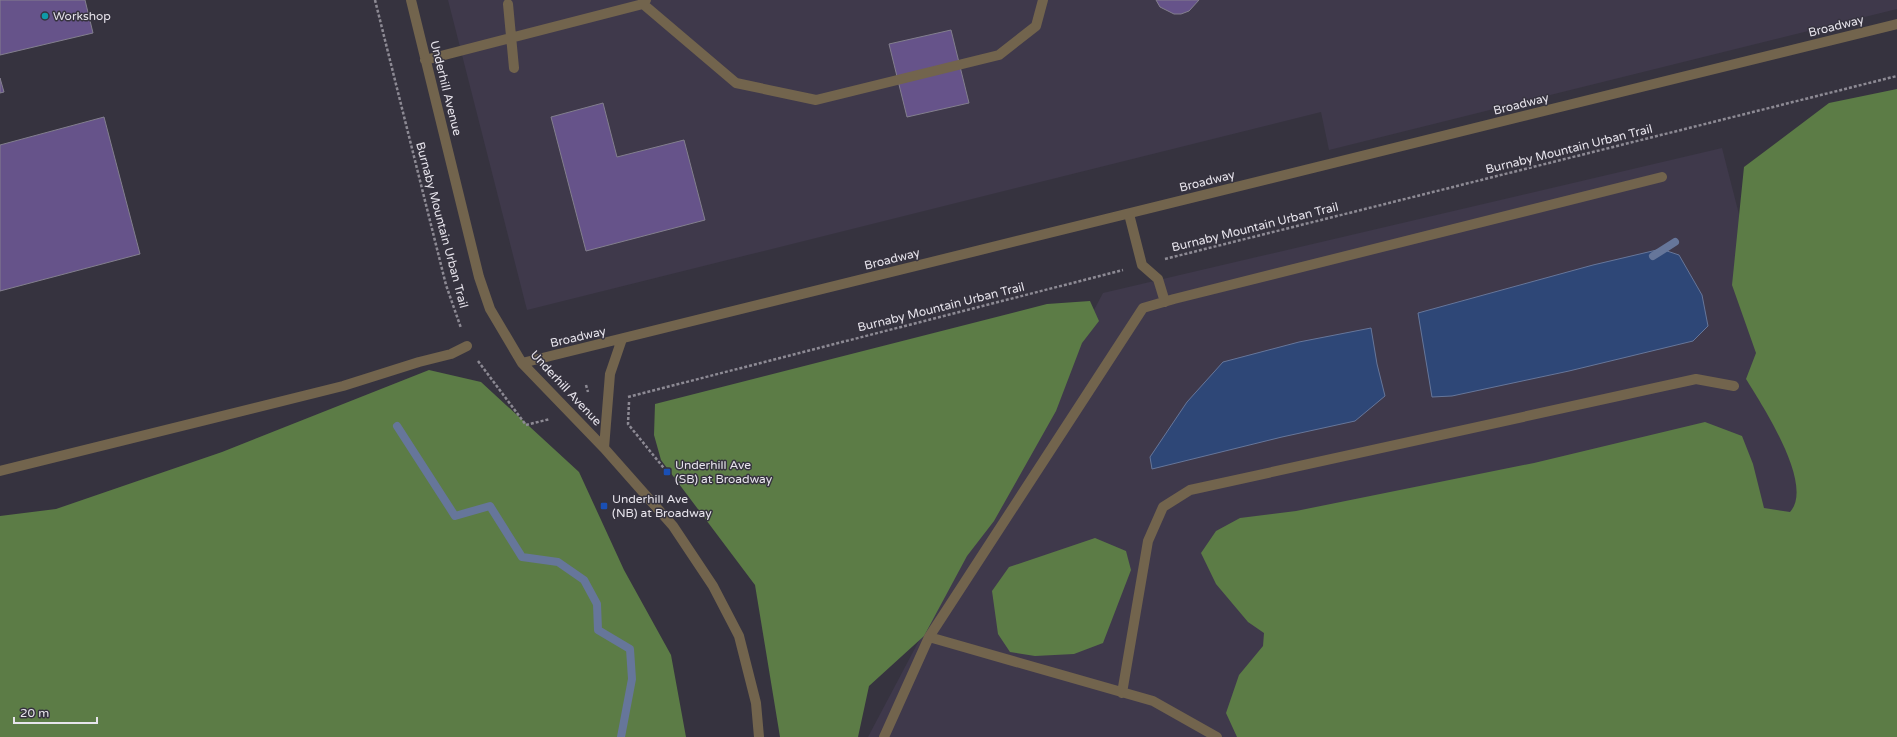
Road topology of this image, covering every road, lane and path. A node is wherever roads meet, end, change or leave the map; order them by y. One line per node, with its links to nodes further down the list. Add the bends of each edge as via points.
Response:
1 (375, 0): 16 (path, Burnaby Mountain Urban Trail, via 446,285)
2 (411, 0): 8 (street, Underhill Avenue)
3 (1043, 0): 4 (street, via 1036,26 999,55 816,100 736,84)
4 (644, 2): 7 (street)
5 (508, 4): 7 (street)
6 (1897, 24): 12 (street, Broadway)
7 (511, 38): 8 (street); 9 (street)
8 (425, 60): 17 (street, Underhill Avenue, via 479,276 490,309)
9 (514, 68)
10 (1897, 76): 13 (path, Burnaby Mountain Urban Trail)
11 (1662, 177): 14 (street)
12 (1128, 214): 13 (street); 15 (street, Broadway)
13 (1142, 265): 14 (street, via 1158,279); 19 (path, Burnaby Mountain Urban Trail)
14 (1165, 302): 25 (street, via 1144,308)
15 (622, 339): 17 (street, Broadway); 22 (street, via 610,374)
16 (467, 346): 21 (path, Burnaby Mountain Urban Trail, via 526,425); 23 (street, via 451,354 344,386)
17 (522, 363): 22 (street, Underhill Avenue)
18 (1734, 386): 26 (street, via 1696,379 1190,490 1163,507 1148,541)
19 (630, 396): 20 (path, Burnaby Mountain Urban Trail); 24 (path, via 628,424)
20 (624, 398)
21 (538, 422)
22 (604, 448): 27 (street, Underhill Avenue, via 673,526 713,586 739,636 756,703)
23 (0, 471)
24 (667, 472)
25 (929, 636): 26 (street); 28 (street)
26 (1122, 693): 29 (street, via 1153,701)
27 (759, 737)
28 (884, 737)
29 (1217, 737)

